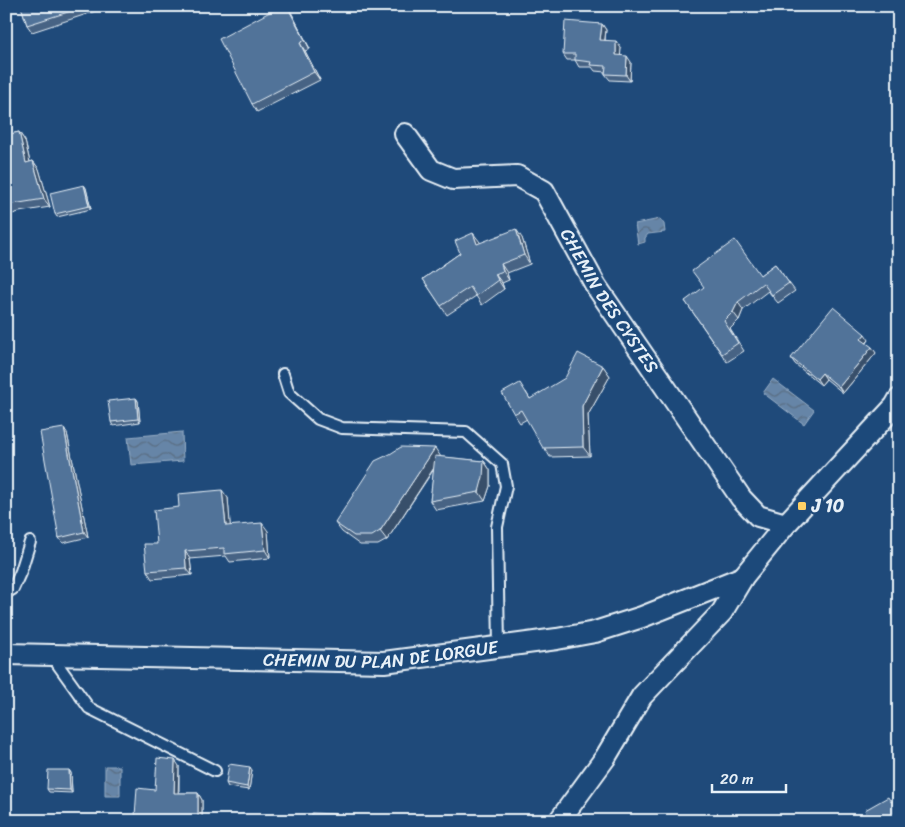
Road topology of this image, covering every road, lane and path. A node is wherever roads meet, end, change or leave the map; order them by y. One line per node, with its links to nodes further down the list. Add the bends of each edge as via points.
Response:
1 (405, 134): 4 (street, CHEMIN DES CYSTES, via 430,170 454,179 517,176 544,191 596,286 741,498 758,516)
2 (283, 374): 8 (lane, via 290,393 318,418 342,428 466,432 502,464 506,486 497,527)
3 (899, 399): 4 (street)
4 (786, 524): 6 (street)
5 (30, 542): 7 (lane, via 13,589)
6 (744, 577): 8 (street, CHEMIN DU PLAN DE LORGUE, via 595,632); 12 (street, via 722,612 642,696 605,758)
7 (6, 593)
8 (500, 647): 10 (street, CHEMIN DU PLAN DE LORGUE, via 384,662)
9 (6, 654): 10 (street, CHEMIN DU PLAN DE LORGUE)
10 (51, 655): 11 (lane, via 88,708)
11 (214, 771)
12 (559, 821)

